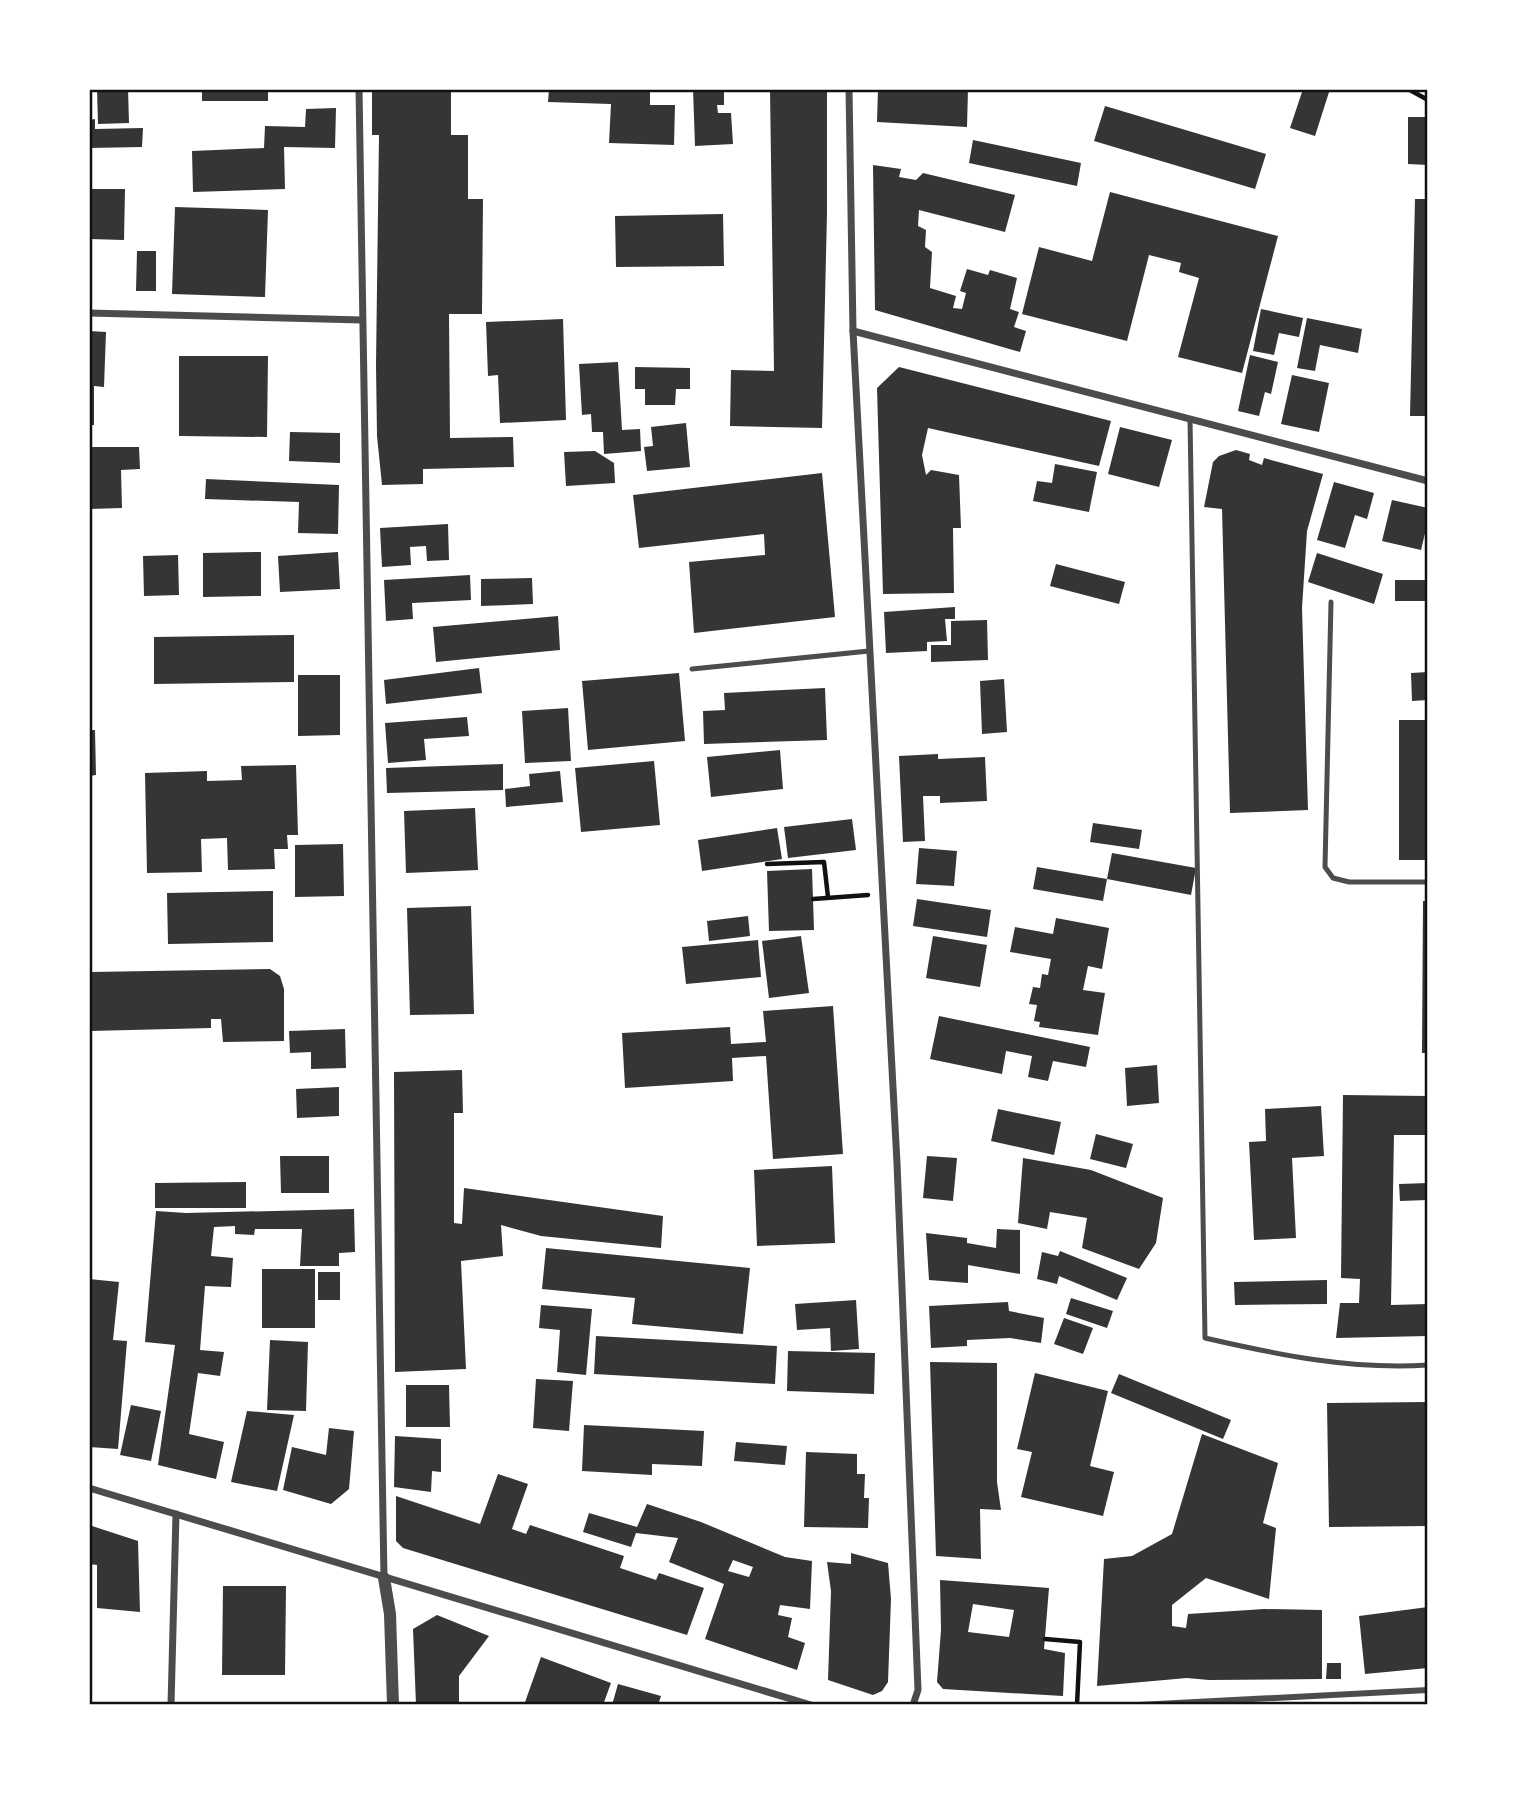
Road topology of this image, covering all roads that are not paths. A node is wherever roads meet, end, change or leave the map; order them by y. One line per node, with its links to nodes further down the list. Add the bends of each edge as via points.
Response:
1 (359, 89): 4 (street)
2 (849, 89): 5 (street)
3 (89, 313): 4 (street)
4 (362, 320): 15 (street)
5 (853, 331): 6 (street); 9 (street)
6 (1190, 419): 7 (street); 12 (lane, via 1205,1338 1322,1362)
7 (1428, 481)
8 (1331, 601): 11 (lane, via 1325,867 1333,878 1349,882)
9 (869, 651): 10 (lane); 20 (street, via 897,1163 918,1690)
10 (692, 669)
11 (1428, 882)
12 (1428, 1365)
13 (89, 1488): 14 (street)
14 (176, 1514): 15 (street); 17 (street)
15 (384, 1578): 18 (street); 19 (street)
16 (1428, 1690): 21 (street)
17 (171, 1705)
18 (393, 1705)
19 (811, 1705)
20 (913, 1705)
21 (1138, 1705)

